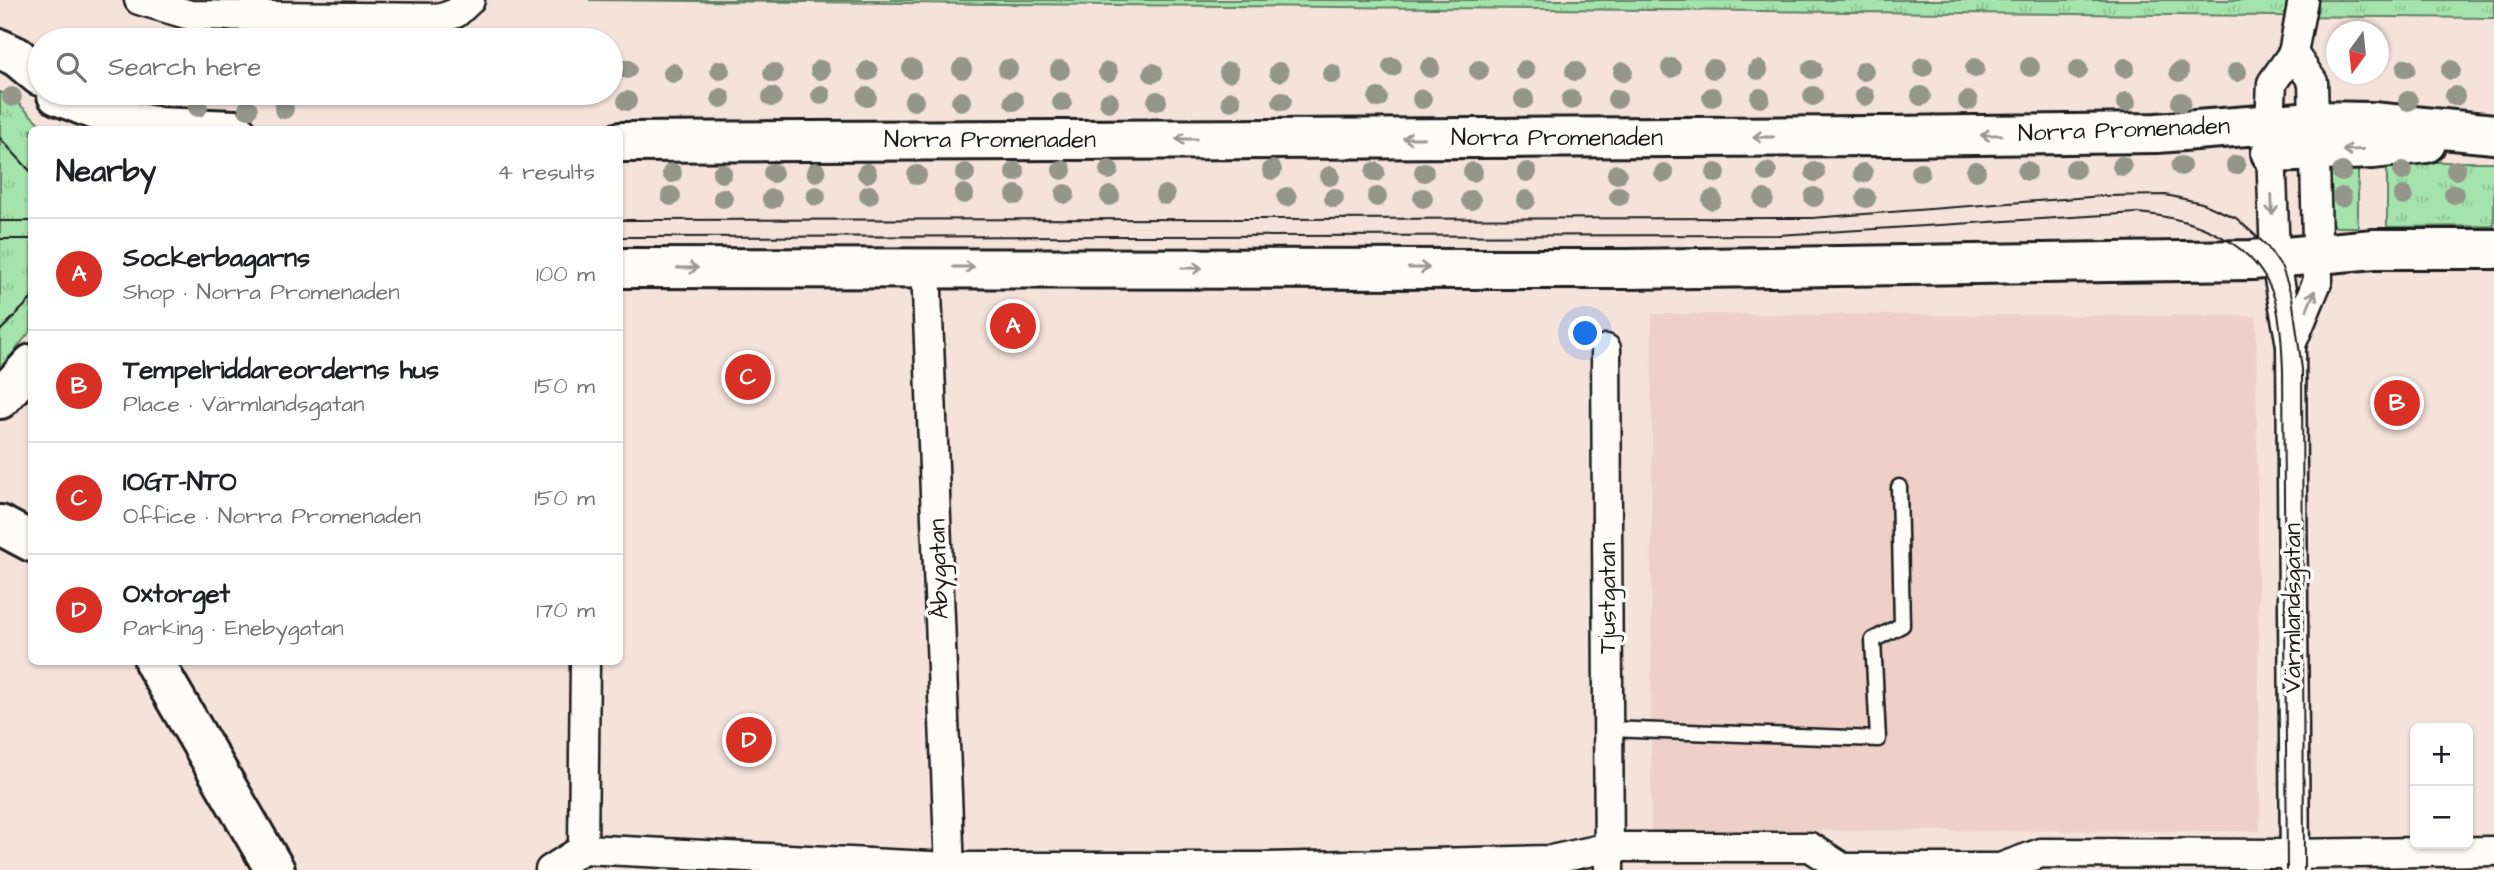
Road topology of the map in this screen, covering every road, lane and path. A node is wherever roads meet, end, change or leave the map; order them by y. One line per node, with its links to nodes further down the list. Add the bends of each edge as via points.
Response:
1 (139, 0): 2 (street, via 190,15 442,18)
2 (470, 0)
3 (2303, 0): 5 (street)
4 (0, 50): 6 (main road)
5 (2293, 53): 12 (street, Värmlandsgatan, via 2313,82); 13 (street, Värmlandsgatan, via 2272,83)
6 (28, 67)
7 (63, 105): 9 (main road)
8 (88, 105): 10 (main road, via 118,119)
9 (78, 126)
10 (154, 126)
11 (2494, 135): 12 (main road, Norra Promenaden, one-way to 12, via 2372,122)
12 (2314, 136): 13 (main road, Norra Promenaden); 16 (street, Värmlandsgatan)
13 (2271, 138): 14 (main road, Norra Promenaden, one-way to 14, via 2157,133); 17 (street, Värmlandsgatan, one-way to 17)
14 (623, 142)
15 (2494, 249): 16 (main road)
16 (2318, 252): 17 (main road); 20 (street, Värmlandsgatan, one-way to 16, via 2318,280)
17 (2275, 257): 18 (main road, one-way to 17, via 1625,269); 20 (street, Värmlandsgatan)
18 (926, 267): 19 (main road, one-way to 18); 34 (street, Åbygatan)
19 (623, 268)
20 (2291, 345): 33 (street, Värmlandsgatan)
21 (1606, 349): 29 (street, Tjustgatan)
22 (28, 368): 23 (main road)
23 (0, 399)
24 (1899, 487): 29 (lane, via 1902,625 1873,640 1878,739)
25 (0, 525): 26 (main road)
26 (28, 540)
27 (585, 665): 30 (street)
28 (154, 668): 35 (main road)
29 (1609, 730): 32 (street, Tjustgatan)
30 (583, 849): 34 (street); 36 (street)
31 (2494, 851): 33 (street)
32 (1610, 859): 33 (street, via 1810,847 1843,868 2000,868 2041,853); 34 (street)
33 (2295, 862)
34 (950, 869)
35 (275, 870)
36 (550, 870)

